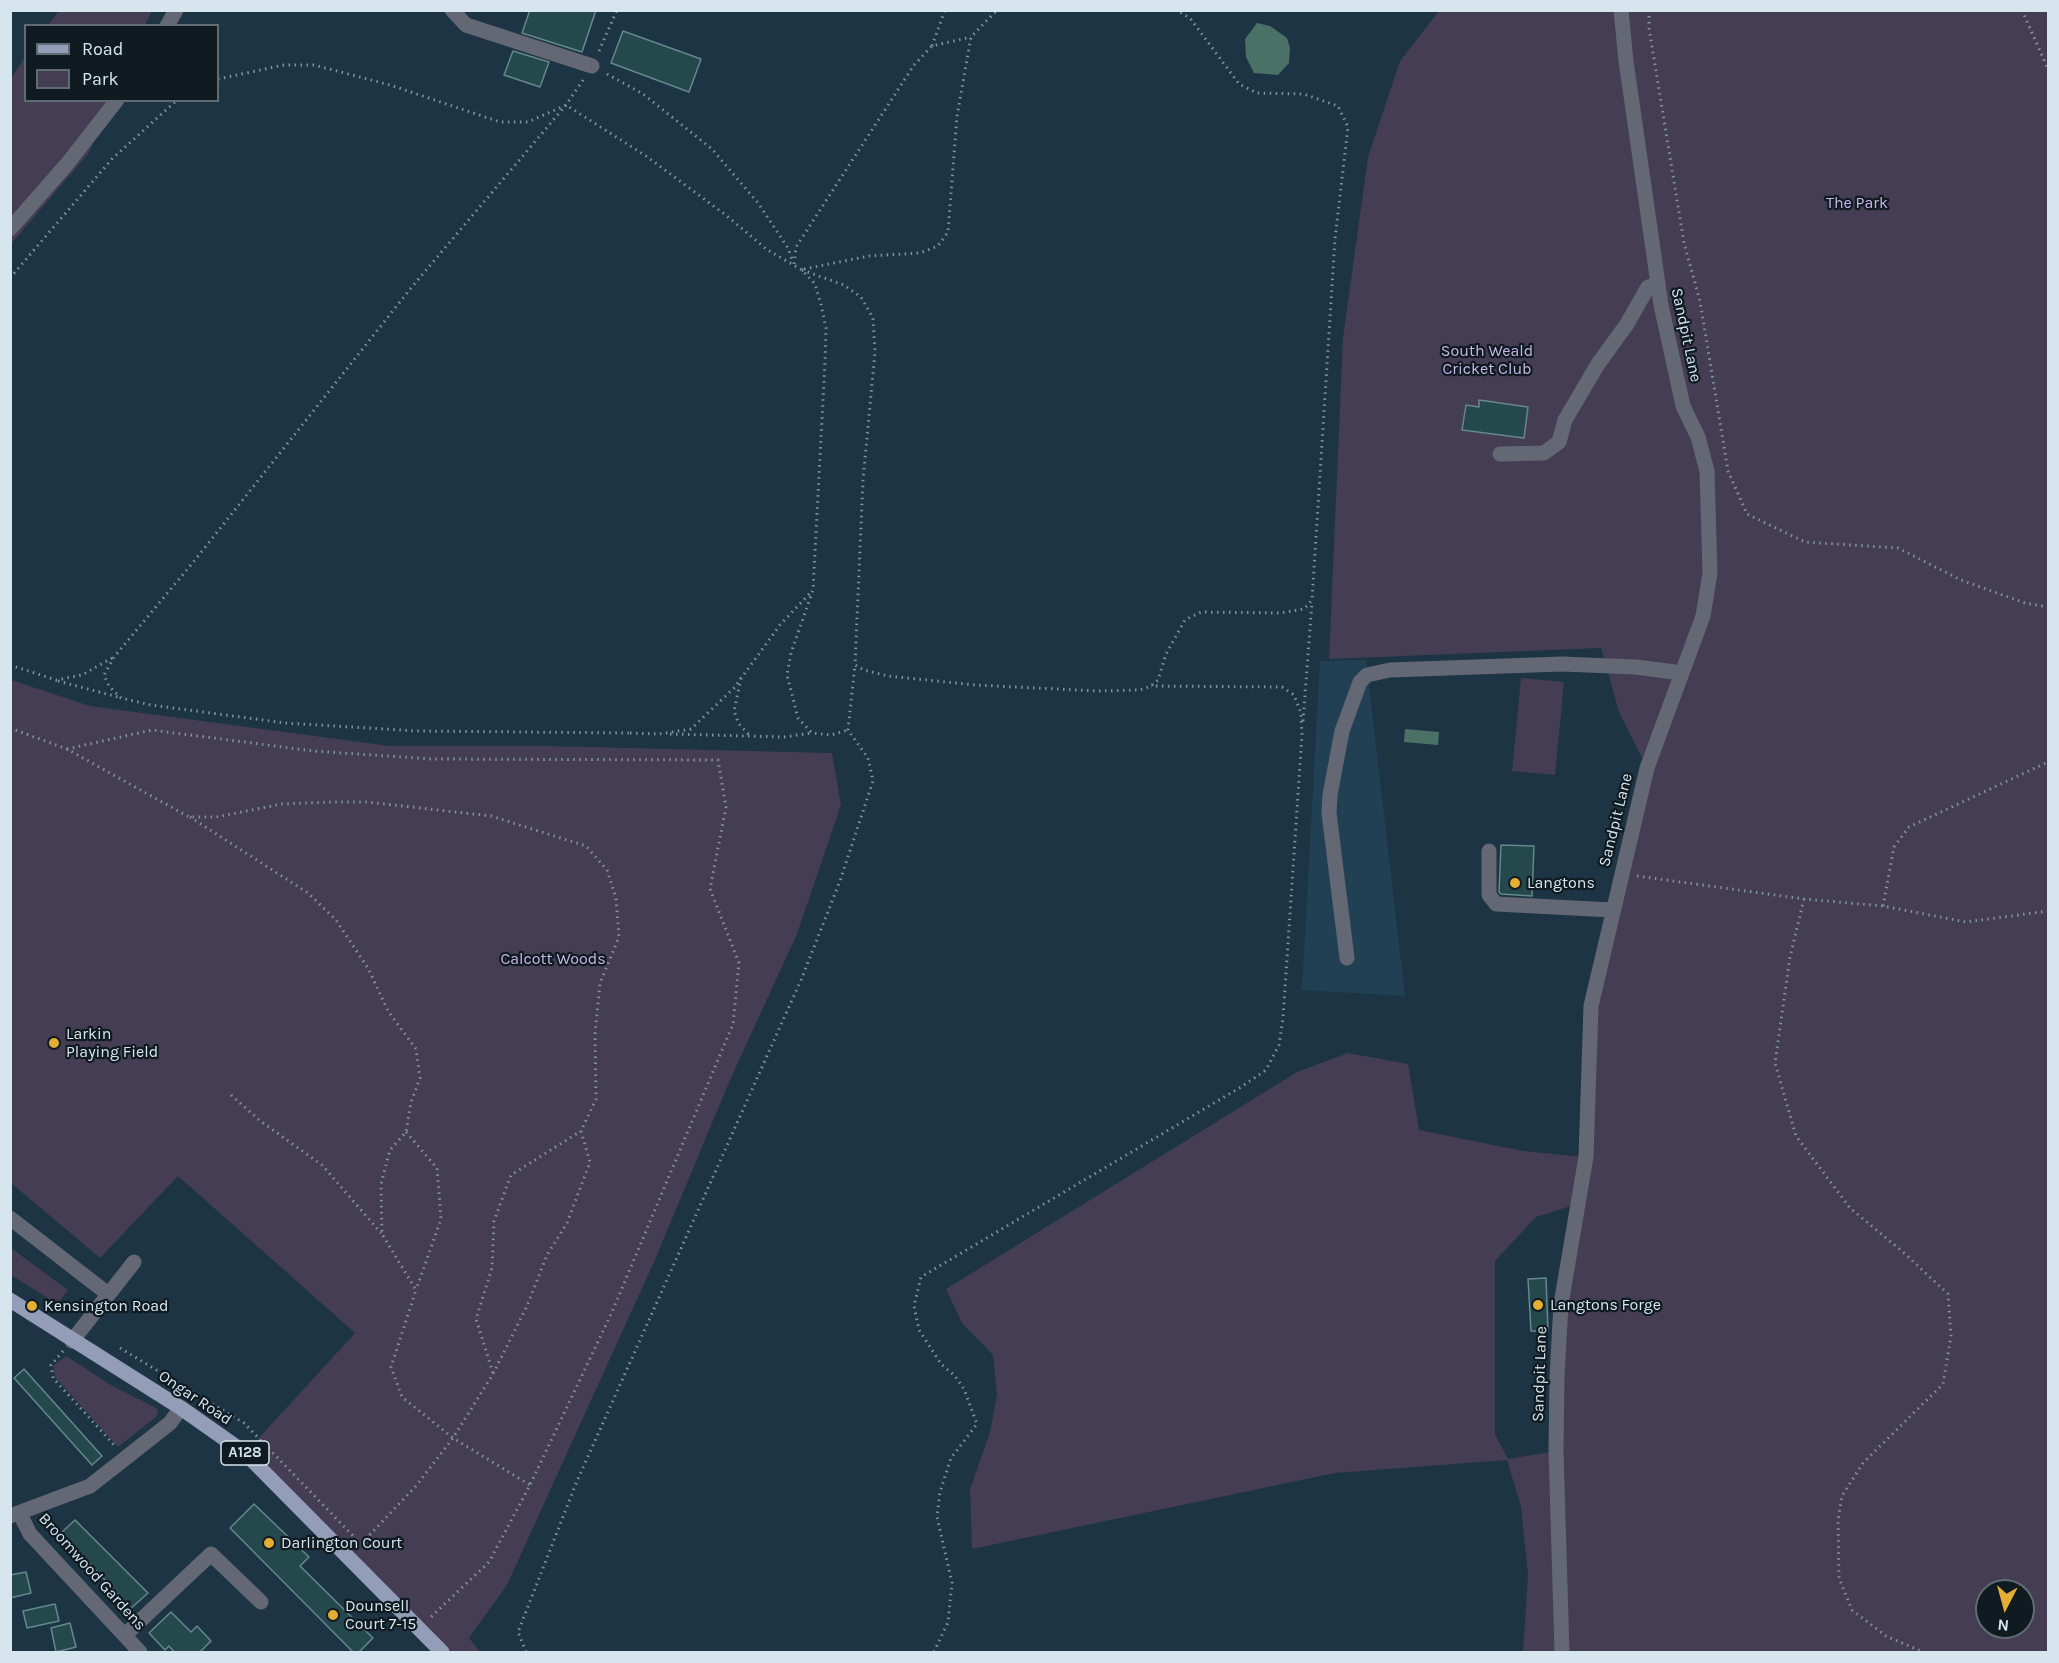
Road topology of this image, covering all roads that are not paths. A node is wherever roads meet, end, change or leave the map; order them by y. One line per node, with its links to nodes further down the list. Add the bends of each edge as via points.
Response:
1 (176, 10): 4 (street)
2 (452, 10): 5 (street, via 466,25)
3 (1622, 10): 8 (street, Sandpit Lane)
4 (168, 24)
5 (592, 66)
6 (115, 102): 7 (street)
7 (10, 229)
8 (1657, 285): 9 (street, via 1648,287 1628,324 1598,364 1565,420 1559,442 1544,453); 10 (street, Sandpit Lane, via 1683,406 1698,437 1707,471 1709,583 1703,616)
9 (1500, 454)
10 (1682, 673): 12 (street, Sandpit Lane, via 1647,768); 13 (street, via 1562,664 1390,670 1367,675 1360,682 1342,731 1329,804)
11 (1489, 850): 12 (street, via 1489,895 1496,904)
12 (1612, 910): 25 (street, Sandpit Lane, via 1591,1006 1586,1157 1561,1304 1556,1451)
13 (1347, 958)
14 (10, 1218): 16 (street)
15 (134, 1262): 16 (street)
16 (108, 1294): 18 (street)
17 (10, 1300): 18 (main road, Ongar Road / A128)
18 (72, 1341): 19 (main road, Ongar Road / A128)
19 (181, 1408): 20 (street, via 170,1423 90,1486); 24 (main road, Ongar Road / A128, via 259,1466)
20 (15, 1515): 22 (street, Broomwood Gardens)
21 (261, 1602): 22 (street, via 211,1554)
22 (125, 1635): 23 (street, Broomwood Gardens)
23 (140, 1653)
24 (442, 1653)
25 (1562, 1653)

